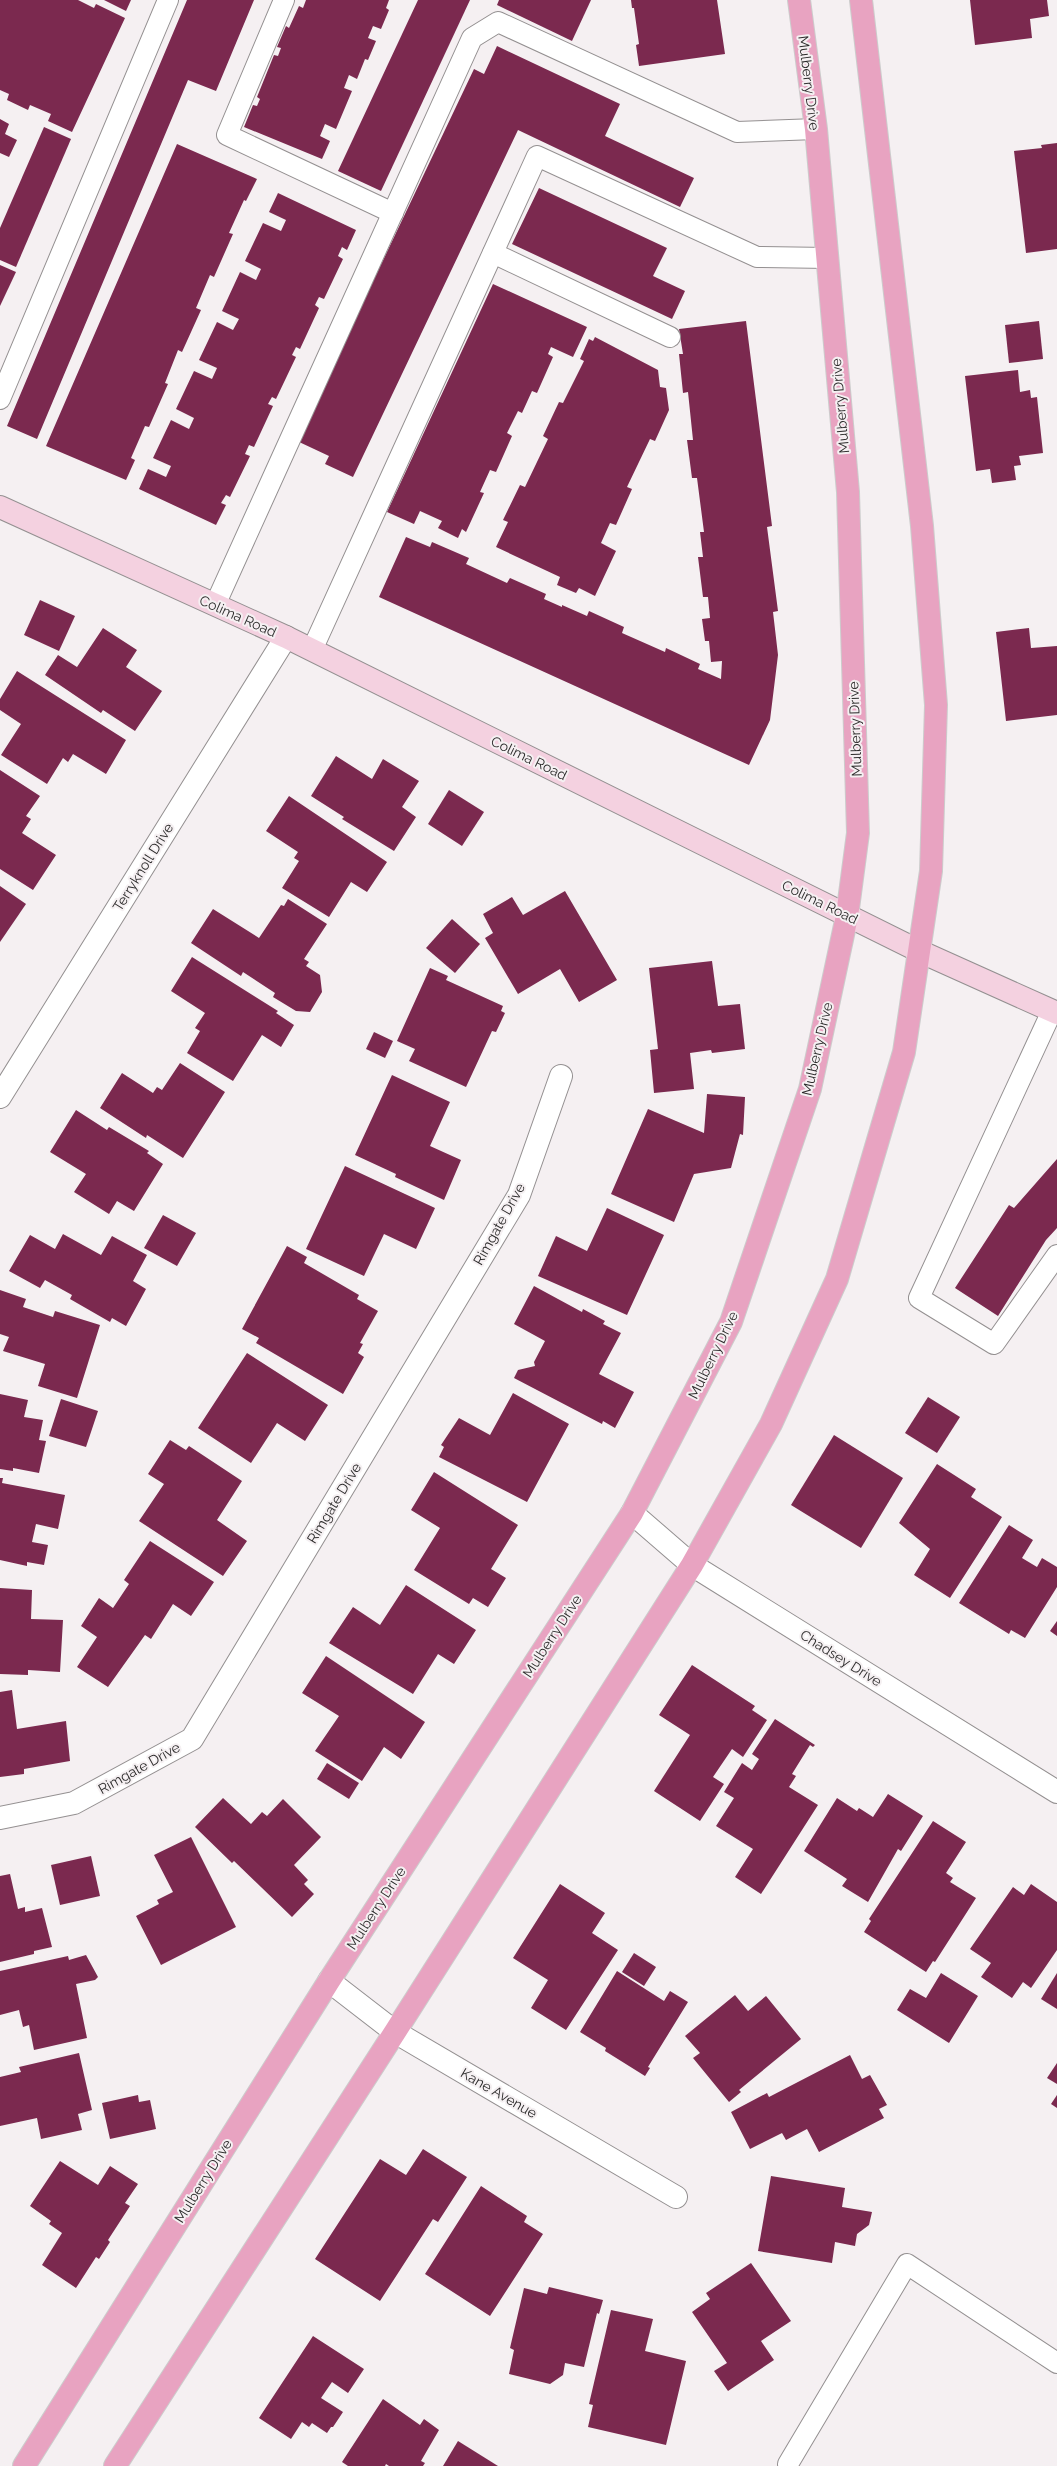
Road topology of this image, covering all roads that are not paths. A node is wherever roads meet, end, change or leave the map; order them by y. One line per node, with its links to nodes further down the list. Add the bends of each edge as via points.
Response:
1 (168, 0): 10 (lane)
2 (284, 0): 6 (lane, via 227,135)
3 (799, 0): 5 (main road, Mulberry Drive)
4 (861, 0): 16 (main road, via 922,526 936,705 931,870)
5 (816, 129): 6 (lane, via 737,132 498,22 472,38); 8 (main road, Mulberry Drive)
6 (393, 213): 12 (lane)
7 (492, 253): 8 (lane, via 537,156 757,257); 9 (lane); 14 (lane)
8 (828, 258): 15 (main road, Mulberry Drive, via 848,492 858,833)
9 (670, 337)
10 (0, 399)
11 (0, 507): 12 (main road, Colima Road)
12 (215, 605): 13 (main road, Colima Road)
13 (286, 637): 14 (main road, Colima Road); 19 (street, Terryknoll Drive)
14 (312, 650): 15 (main road, Colima Road)
15 (847, 916): 16 (main road, Colima Road); 21 (main road, Mulberry Drive, via 810,1089 731,1322)
16 (918, 951): 17 (main road, Colima Road); 22 (main road, via 904,1052 837,1279 771,1424)
17 (1054, 1012): 20 (lane, via 919,1298 994,1344)
18 (561, 1076): 24 (street, Rimgate Drive, via 519,1195 192,1740 74,1803)
19 (0, 1097)
20 (1057, 1255)
21 (632, 1513): 22 (street, Chadsey Drive); 25 (main road, Mulberry Drive)
22 (692, 1565): 23 (street, Chadsey Drive); 26 (main road)
23 (1057, 1792)
24 (0, 1818)
25 (329, 1981): 26 (street, Kane Avenue); 30 (main road, Mulberry Drive)
26 (395, 2032): 27 (street, Kane Avenue); 31 (main road)
27 (676, 2197)
28 (1057, 2363): 29 (lane, via 907,2264)
29 (788, 2464)
30 (24, 2466)
31 (115, 2466)

